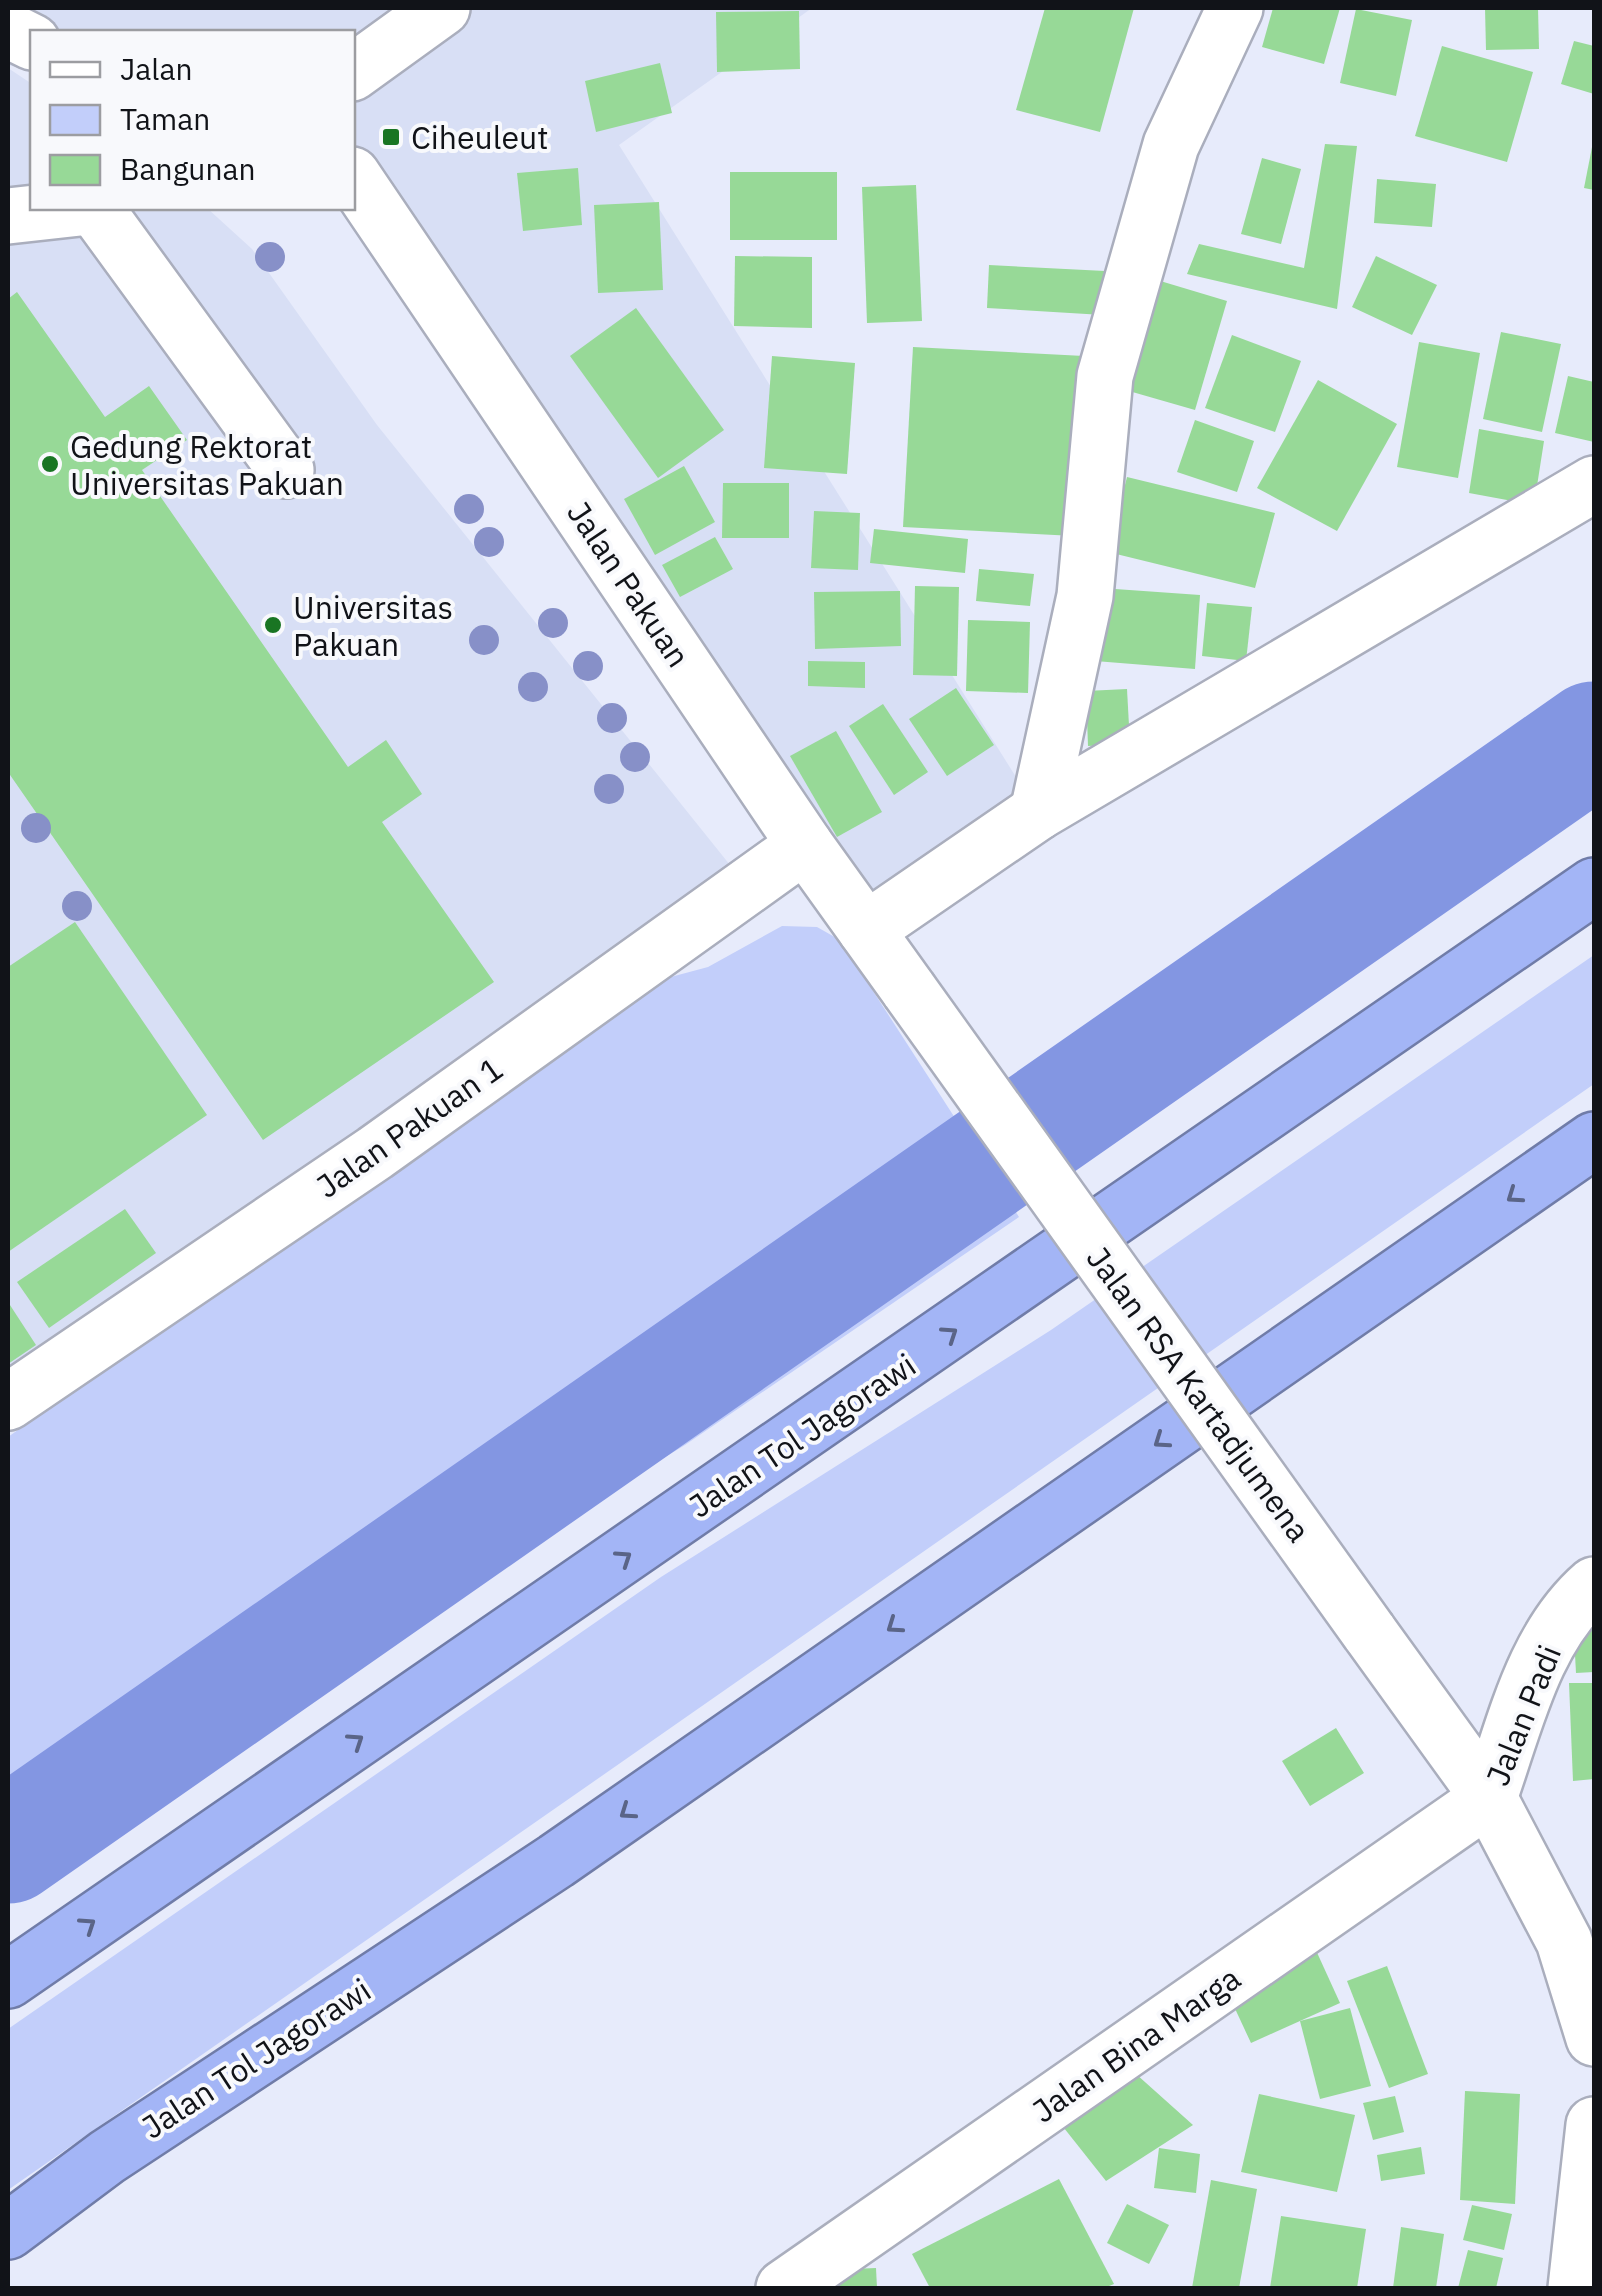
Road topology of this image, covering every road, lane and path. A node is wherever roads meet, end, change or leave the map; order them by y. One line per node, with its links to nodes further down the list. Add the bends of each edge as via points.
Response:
1 (442, 8): 3 (street)
2 (1234, 8): 10 (street, via 1171,145 1105,376 1085,596)
3 (355, 71)
4 (355, 179): 11 (street, Jalan Pakuan)
5 (62, 210): 7 (street)
6 (96, 210): 8 (street)
7 (8, 216)
8 (286, 470)
9 (1594, 484): 10 (street)
10 (1038, 812): 13 (street)
11 (805, 845): 13 (street, Jalan Pakuan); 16 (street, Jalan Pakuan 1, via 376,1153)
12 (1594, 886): 19 (highway, Jalan Tol Jagorawi, one-way to 12)
13 (866, 930): 14 (street, Jalan Pakuan)
14 (909, 990): 18 (street, Jalan RSA Kartadjumena, bridge)
15 (1594, 1140): 22 (highway, Jalan Tol Jagorawi, one-way to 22, via 556,1861 107,2157)
16 (8, 1402)
17 (1594, 1585): 18 (street, Jalan Padi, via 1538,1660)
18 (1489, 1798): 20 (street, Jalan RSA Kartadjumena, via 1564,1941); 23 (street, Jalan Bina Marga)
19 (8, 1980)
20 (1594, 2038)
21 (1594, 2126): 24 (street)
22 (8, 2231)
23 (784, 2288)
24 (1576, 2288)

